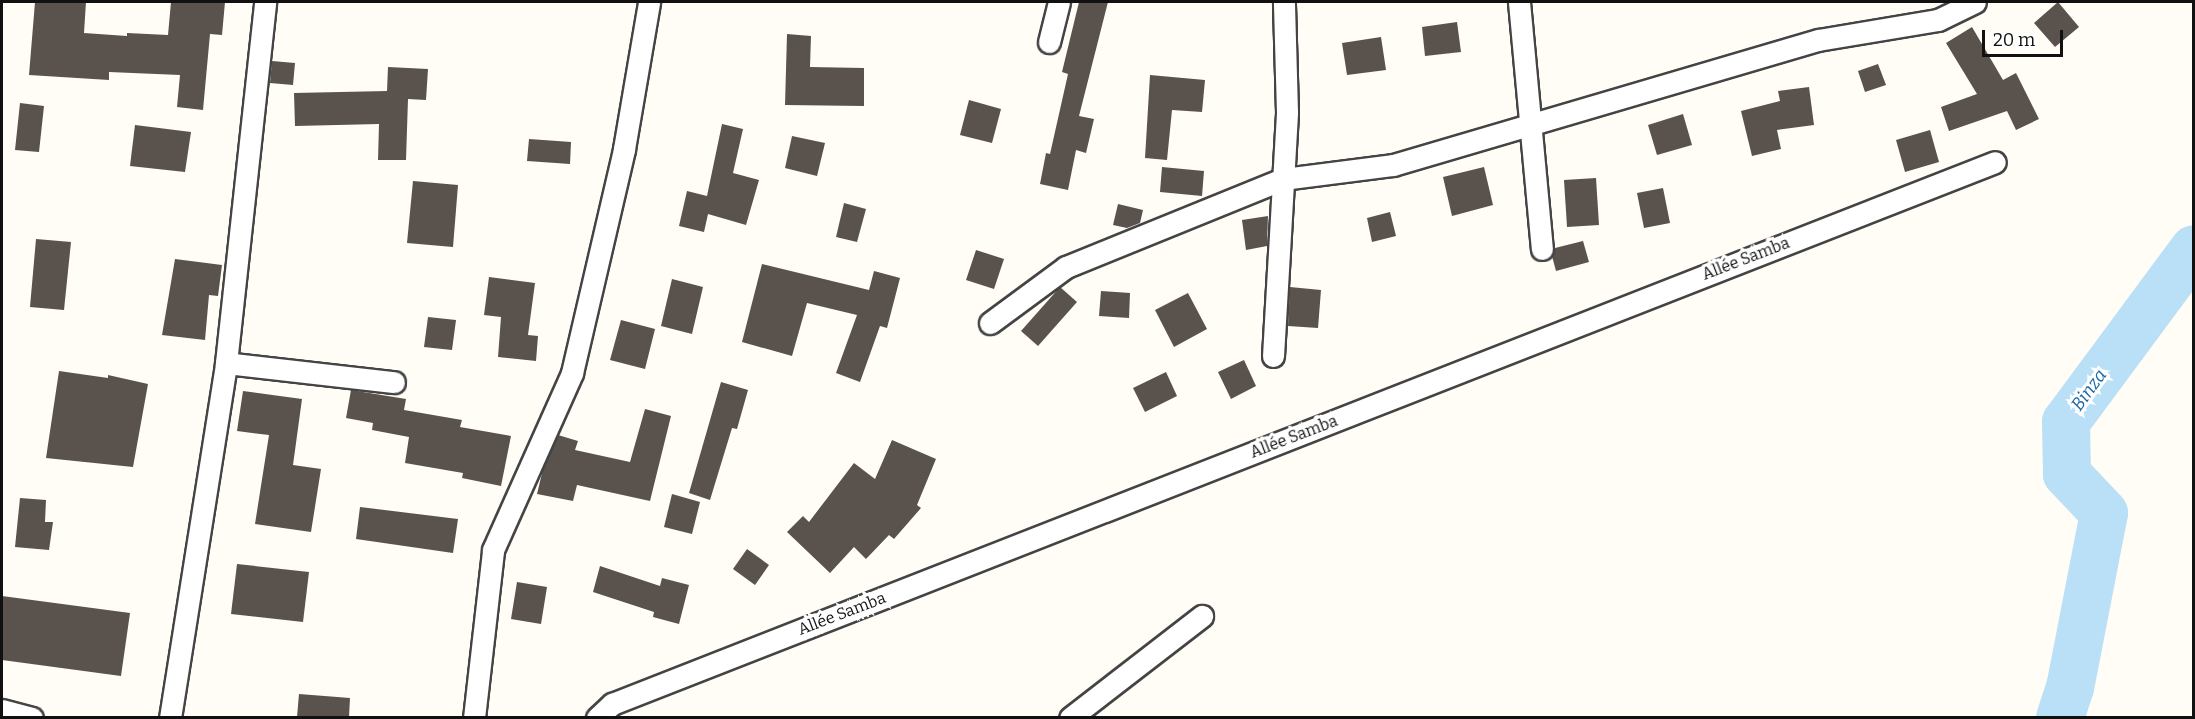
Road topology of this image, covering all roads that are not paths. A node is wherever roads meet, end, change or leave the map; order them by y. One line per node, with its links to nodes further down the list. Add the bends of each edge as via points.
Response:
1 (265, 2): 14 (street)
2 (649, 2): 20 (street, via 624,149 572,374 493,550)
3 (1059, 2): 7 (street)
4 (1284, 2): 10 (street, via 1287,112)
5 (1519, 2): 8 (street)
6 (1975, 2): 8 (street, via 1938,20 1818,40)
7 (1049, 42)
8 (1530, 125): 10 (street, via 1393,165); 11 (street)
9 (1995, 162): 21 (street, Allée Samba, via 612,704)
10 (1283, 179): 12 (street, via 1066,267); 13 (street)
11 (1542, 249)
12 (990, 322)
13 (1273, 356)
14 (226, 363): 15 (street); 19 (street)
15 (394, 382)
16 (1202, 616): 22 (street)
17 (2, 710): 18 (street)
18 (32, 717)
19 (170, 717)
20 (474, 717)
21 (597, 717)
22 (1070, 717)

